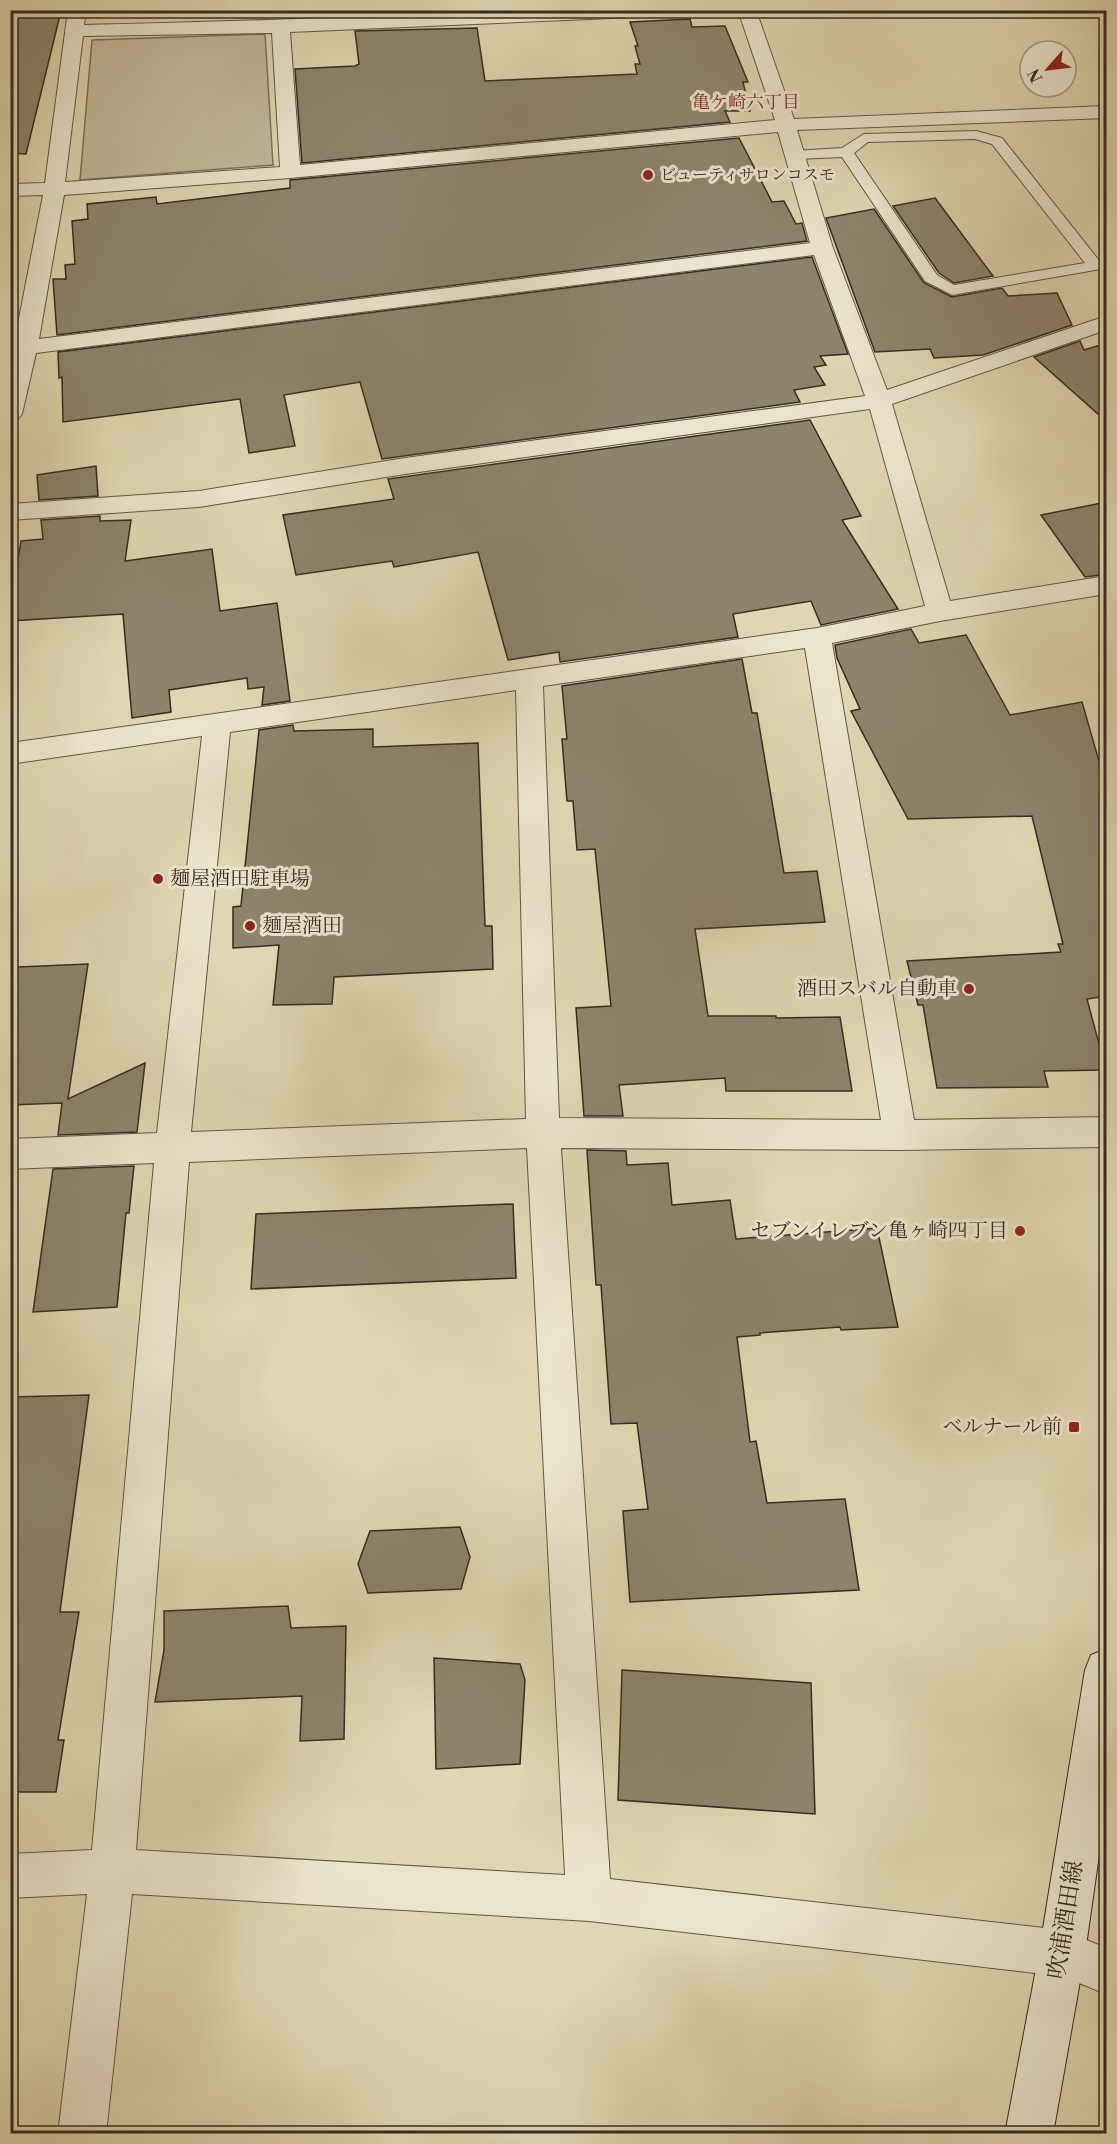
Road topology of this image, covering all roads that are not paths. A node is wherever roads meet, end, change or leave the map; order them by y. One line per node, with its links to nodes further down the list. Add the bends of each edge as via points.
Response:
1 (78, 10): 5 (street)
2 (681, 10): 4 (street)
3 (747, 10): 7 (street)
4 (281, 27): 5 (street); 10 (street)
5 (75, 31): 11 (street)
6 (1107, 112): 7 (street)
7 (786, 125): 9 (street); 10 (street)
8 (846, 152): 8 (lane, via 864,138 976,135 997,141 1095,266 952,290 931,278); 9 (lane)
9 (795, 155): 13 (street)
10 (290, 172): 11 (street)
11 (56, 189): 12 (street); 15 (street)
12 (10, 190)
13 (822, 248): 15 (street); 16 (street)
14 (1107, 323): 16 (street)
15 (28, 347): 17 (street)
16 (879, 401): 18 (street, via 405,466 199,499); 20 (street)
17 (10, 414)
18 (10, 512)
19 (1107, 585): 20 (street)
20 (940, 612): 21 (street)
21 (817, 637): 22 (street); 27 (street)
22 (529, 679): 23 (street); 26 (street)
23 (217, 724): 24 (street); 28 (street)
24 (10, 754)
25 (1107, 1132): 27 (street)
26 (543, 1133): 27 (street); 28 (street); 33 (street)
27 (900, 1136)
28 (173, 1147): 29 (street); 31 (street)
29 (10, 1154)
30 (1107, 1670): 34 (street, 吹浦酒田線)
31 (112, 1870): 32 (street); 33 (street); 36 (street)
32 (10, 1876)
33 (588, 1899): 34 (street)
34 (1062, 1953): 35 (street); 37 (street, 吹浦酒田線)
35 (1107, 1971)
36 (82, 2133)
37 (1029, 2133)

